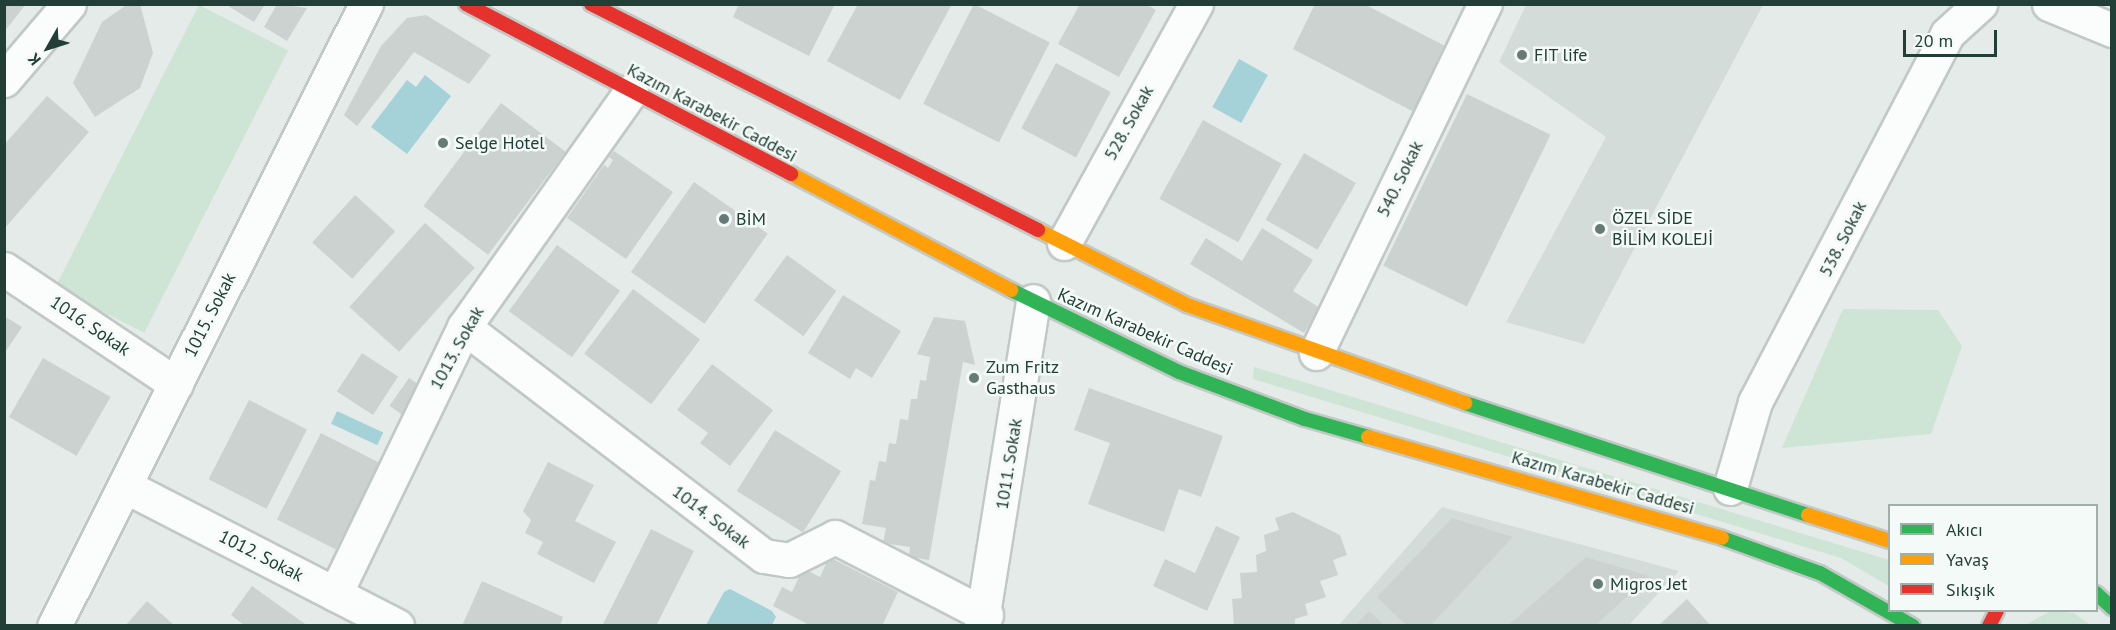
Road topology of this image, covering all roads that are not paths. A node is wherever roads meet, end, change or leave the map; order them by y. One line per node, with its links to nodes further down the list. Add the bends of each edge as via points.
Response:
1 (69, 4): 10 (street)
2 (366, 4): 17 (street, 1015. Sokak)
3 (466, 4): 11 (main road, Kazım Karabekir Caddesi)
4 (591, 4): 12 (main road, Kazım Karabekir Caddesi)
5 (1197, 4): 12 (street, 528. Sokak)
6 (1485, 4): 16 (street, 540. Sokak)
7 (1980, 4): 19 (street, 538. Sokak, via 1947,34 1755,402)
8 (2049, 4): 9 (street)
9 (2112, 30)
10 (4, 80)
11 (631, 91): 14 (main road, Kazım Karabekir Caddesi); 15 (street, 1013. Sokak)
12 (1064, 243): 16 (main road, Kazım Karabekir Caddesi, via 1187,305)
13 (4, 269): 17 (street, 1016. Sokak)
14 (1033, 301): 26 (main road, Kazım Karabekir Caddesi, via 1179,372 1305,418 1700,530 1821,573); 29 (street, 1011. Sokak)
15 (464, 327): 24 (street, 1013. Sokak); 29 (street, 1014. Sokak, via 764,556 789,560 835,537)
16 (1316, 353): 19 (main road, Kazım Karabekir Caddesi)
17 (176, 384): 18 (street, 1015. Sokak)
18 (125, 486): 24 (street, 1012. Sokak); 30 (street, 1015. Sokak)
19 (1730, 488): 20 (main road, Kazım Karabekir Caddesi)
20 (1888, 540)
21 (2112, 585): 22 (main road)
22 (2098, 592)
23 (2098, 593): 25 (main road)
24 (335, 594): 31 (street, 1012. Sokak)
25 (2112, 608)
26 (1888, 612)
27 (1889, 612): 32 (main road, Kazım Karabekir Caddesi)
28 (1996, 612): 33 (main road)
29 (983, 620)
30 (54, 626)
31 (397, 626)
32 (1913, 626)
33 (1989, 626)

